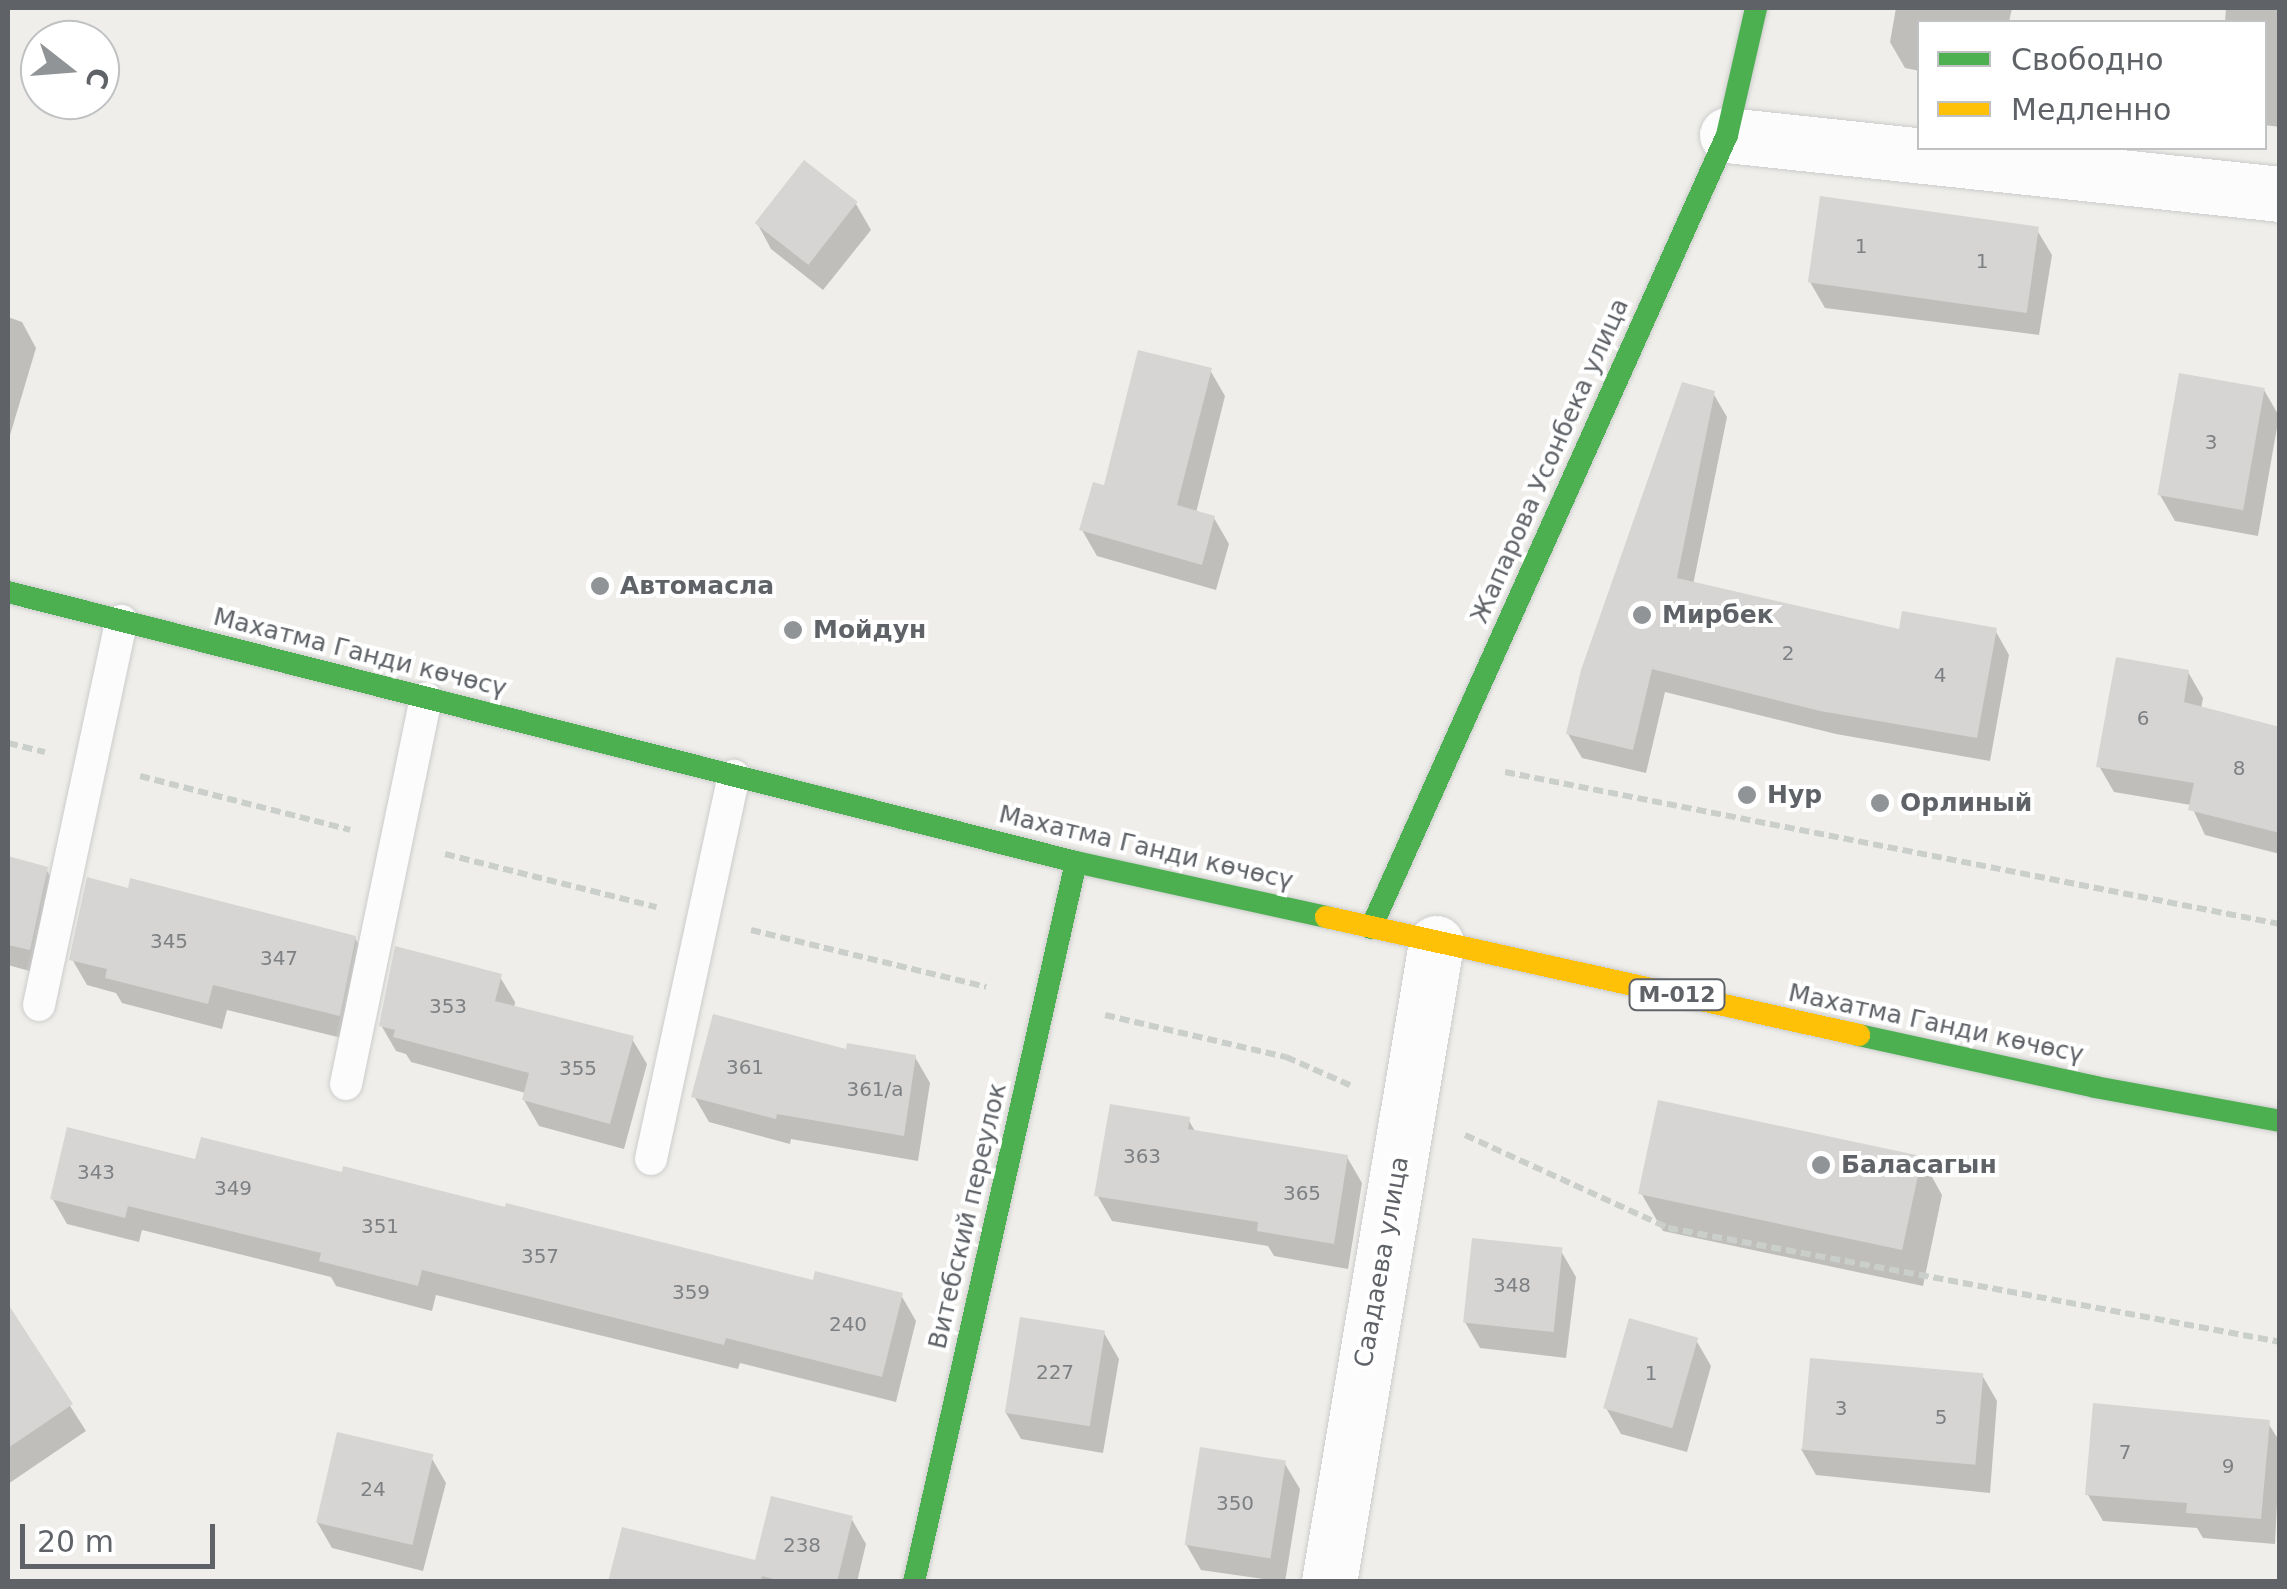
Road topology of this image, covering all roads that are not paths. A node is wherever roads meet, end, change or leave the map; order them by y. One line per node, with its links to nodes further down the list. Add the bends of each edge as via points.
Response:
1 (1756, 8): 2 (main road, Жапарова Усонбека улица)
2 (1728, 134): 3 (street); 9 (main road, Жапарова Усонбека улица)
3 (2280, 194)
4 (8, 592): 5 (main road, Махатма Ганди көчөсү)
5 (121, 621): 6 (main road, Махатма Ганди көчөсү); 11 (lane)
6 (426, 698): 7 (main road, Махатма Ганди көчөсү); 12 (lane)
7 (734, 776): 8 (main road, Махатма Ганди көчөсү); 14 (lane)
8 (1076, 862): 9 (main road, Махатма Ганди көчөсү / М-012); 15 (main road, Витебский переулок)
9 (1371, 928): 10 (main road, Махатма Ганди көчөсү / М-012)
10 (1436, 942): 13 (main road, Махатма Ганди көчөсү / М-012, via 2095,1087); 16 (street, Саадаева улица)
11 (39, 1006)
12 (346, 1084)
13 (2280, 1121)
14 (651, 1159)
15 (914, 1582)
16 (1329, 1582)

